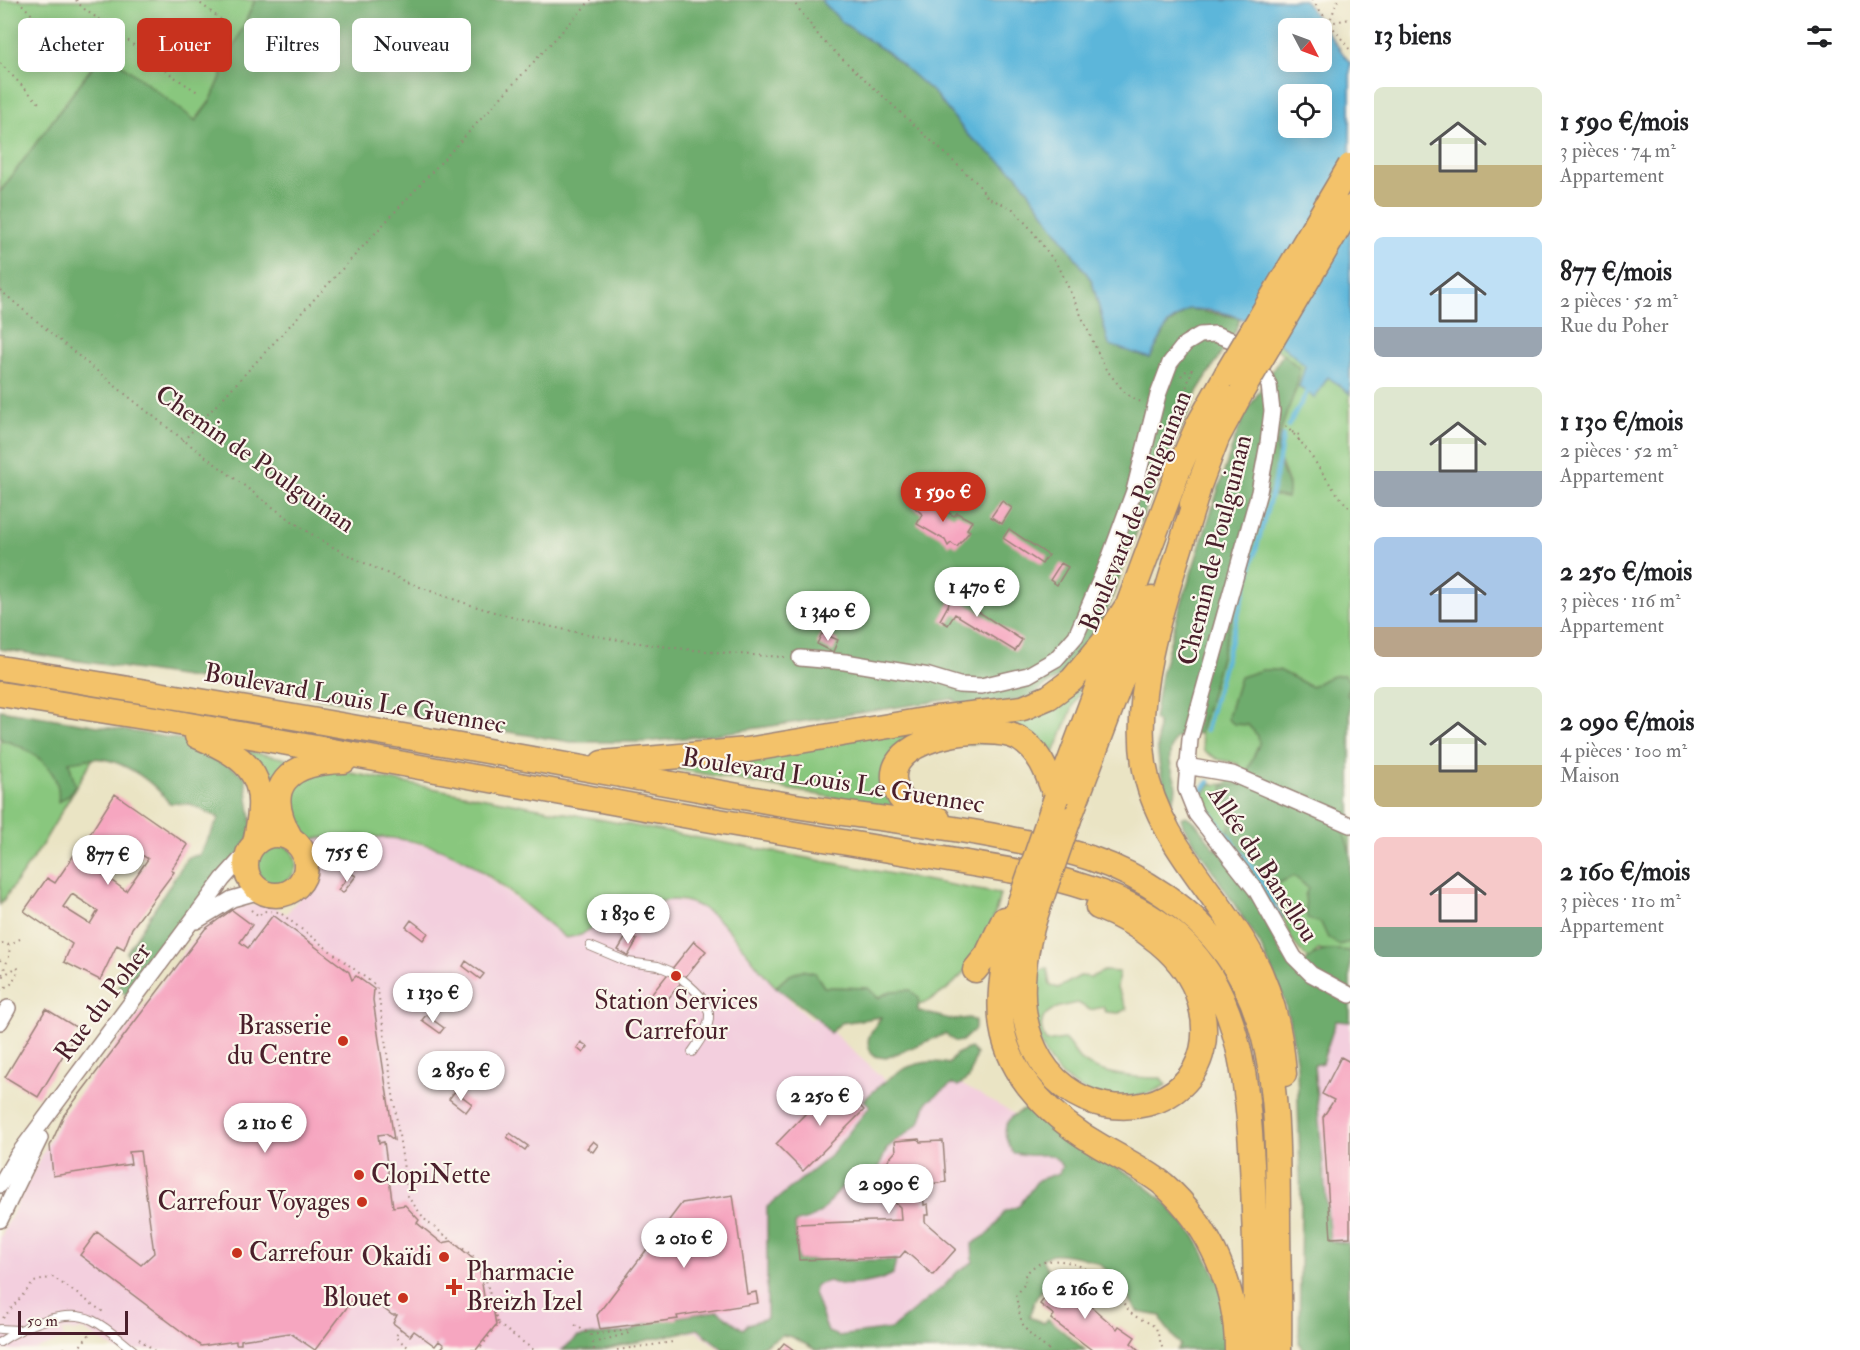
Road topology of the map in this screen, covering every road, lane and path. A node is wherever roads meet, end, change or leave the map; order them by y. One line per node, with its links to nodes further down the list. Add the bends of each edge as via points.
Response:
1 (18, 0): 8 (path)
2 (76, 0): 17 (path, via 153,64)
3 (196, 0): 9 (path)
4 (591, 0): 25 (path)
5 (792, 0): 22 (path, via 822,40 977,183 988,198 1012,208 1060,269 1105,368 1134,400)
6 (1312, 0): 10 (path)
7 (1338, 0): 11 (path)
8 (35, 18)
9 (219, 18)
10 (1325, 18)
11 (1331, 18)
12 (1350, 19): 13 (path)
13 (1332, 22)
14 (1332, 27): 15 (path)
15 (1350, 50)
16 (0, 63): 18 (path)
17 (198, 92)
18 (40, 104)
19 (1350, 166): 28 (main road, Boulevard de Poulguinan, bridge, via 1192,438)
20 (1350, 208): 26 (main road, Boulevard de Poulguinan, bridge, via 1241,393 1217,438)
21 (0, 290): 25 (path, Chemin de Poulguinan)
22 (1157, 400): 23 (path, via 1187,370 1192,370 1180,412); 24 (street, Chemin de Poulguinan, via 1180,348 1195,336 1215,333 1239,343 1261,365 1271,393); 29 (street, Chemin de Poulguinan, via 1134,491 1108,562 1076,636 1056,659 1028,675 981,686 960,686 929,676)
23 (1188, 406)
24 (1271, 419): 27 (path, via 1292,432 1330,487); 35 (street, Chemin de Poulguinan, via 1259,492 1190,739)
25 (183, 441): 29 (path, Chemin de Poulguinan, via 298,526 421,588 604,639)
26 (1198, 490): 43 (main road, Boulevard de Poulguinan, bridge, via 1163,570 1069,819); 58 (main road, via 1147,675 1141,719 1144,763 1154,800 1170,833 1250,950 1274,1008 1282,1044 1286,1116)
27 (1350, 508)
28 (1125, 609): 34 (main road, via 1072,680 1049,697 1023,708 936,718 747,750); 36 (main road, Boulevard de Poulguinan)
29 (800, 657)
30 (0, 668): 34 (main road, Boulevard Louis Le Guennec)
31 (0, 694): 32 (main road)
32 (162, 720): 33 (main road); 40 (main road, via 224,747 247,765 261,790 261,814)
33 (392, 761): 39 (main road, via 324,762 297,769 284,783 278,805); 41 (main road)
34 (571, 765): 38 (main road, Boulevard Louis Le Guennec, via 772,802)
35 (1186, 766): 37 (street, via 1232,774); 53 (street, Allée du Banellou, via 1186,789 1192,808 1256,890 1287,948 1311,974)
36 (1056, 798): 38 (main road, via 1043,763 1016,737 1001,733 961,734 915,746 897,764 893,776 899,797); 43 (main road, Boulevard de Poulguinan, bridge)
37 (1350, 825)
38 (965, 831): 58 (main road, Boulevard Louis Le Guennec, via 1051,847 1114,867 1168,897 1215,939 1242,979 1266,1047)
39 (291, 838): 40 (main road, via 268,835); 42 (main road, via 303,851 306,868 299,884 284,894)
40 (252, 846): 42 (main road, via 246,869); 44 (street, Rue du Poher)
41 (984, 865): 43 (main road, via 1122,918 1152,938 1181,966 1197,992 1204,1017 1201,1052 1182,1084 1168,1095 1135,1108 1101,1106 1068,1089 1041,1061 1029,1037 1023,998); 82 (main road, via 1068,881 1136,907 1184,942 1216,984 1239,1044 1248,1091)
42 (251, 893): 44 (street, Rue du Poher); 61 (path, via 250,909 259,916 263,910 279,912 378,991 404,1178 408,1197)
43 (1023, 906): 49 (main road); 81 (main road, via 1008,947 1001,1001 1002,1027 1014,1063 1031,1089 1072,1127 1154,1178 1181,1203 1225,1275 1233,1302)
44 (191, 924): 57 (street, Rue du Poher)
45 (20, 939): 47 (path)
46 (1, 942): 47 (path)
47 (8, 945): 52 (path, via 10,954 1,977 17,967 19,970 11,984)
48 (590, 946): 50 (lane, via 628,962)
49 (975, 970)
50 (670, 971)
51 (683, 980): 56 (lane, via 705,999 710,1011 705,1034)
52 (0, 990)
53 (1350, 995)
54 (8, 1008): 55 (street)
55 (0, 1022)
56 (692, 1052)
57 (54, 1109): 59 (street, Rue du Poher); 60 (street, Rue du Poher)
58 (1277, 1180): 83 (main road, Boulevard Louis Le Guennec)
59 (0, 1185)
60 (4, 1198): 63 (street, Rue du Poher)
61 (416, 1209): 62 (path); 64 (path, via 480,1262)
62 (411, 1212)
63 (0, 1220)
64 (498, 1324): 75 (path); 76 (path)
65 (576, 1325): 77 (path, via 591,1335 628,1330 593,1343)
66 (0, 1329): 68 (lane)
67 (401, 1329): 74 (path, via 394,1337)
68 (18, 1330): 69 (lane); 73 (lane, via 65,1317 83,1317)
69 (0, 1342)
70 (673, 1342): 78 (path)
71 (59, 1350): 72 (path)
72 (67, 1350)
73 (133, 1350)
74 (412, 1350)
75 (479, 1350)
76 (534, 1350)
77 (594, 1350)
78 (617, 1350)
79 (1049, 1350): 80 (path, via 1022,1326 1016,1296 1031,1268 1052,1260 1076,1265 1110,1285 1133,1314 1156,1328)
80 (1163, 1350)
81 (1237, 1350)
82 (1255, 1350)
83 (1279, 1350)

